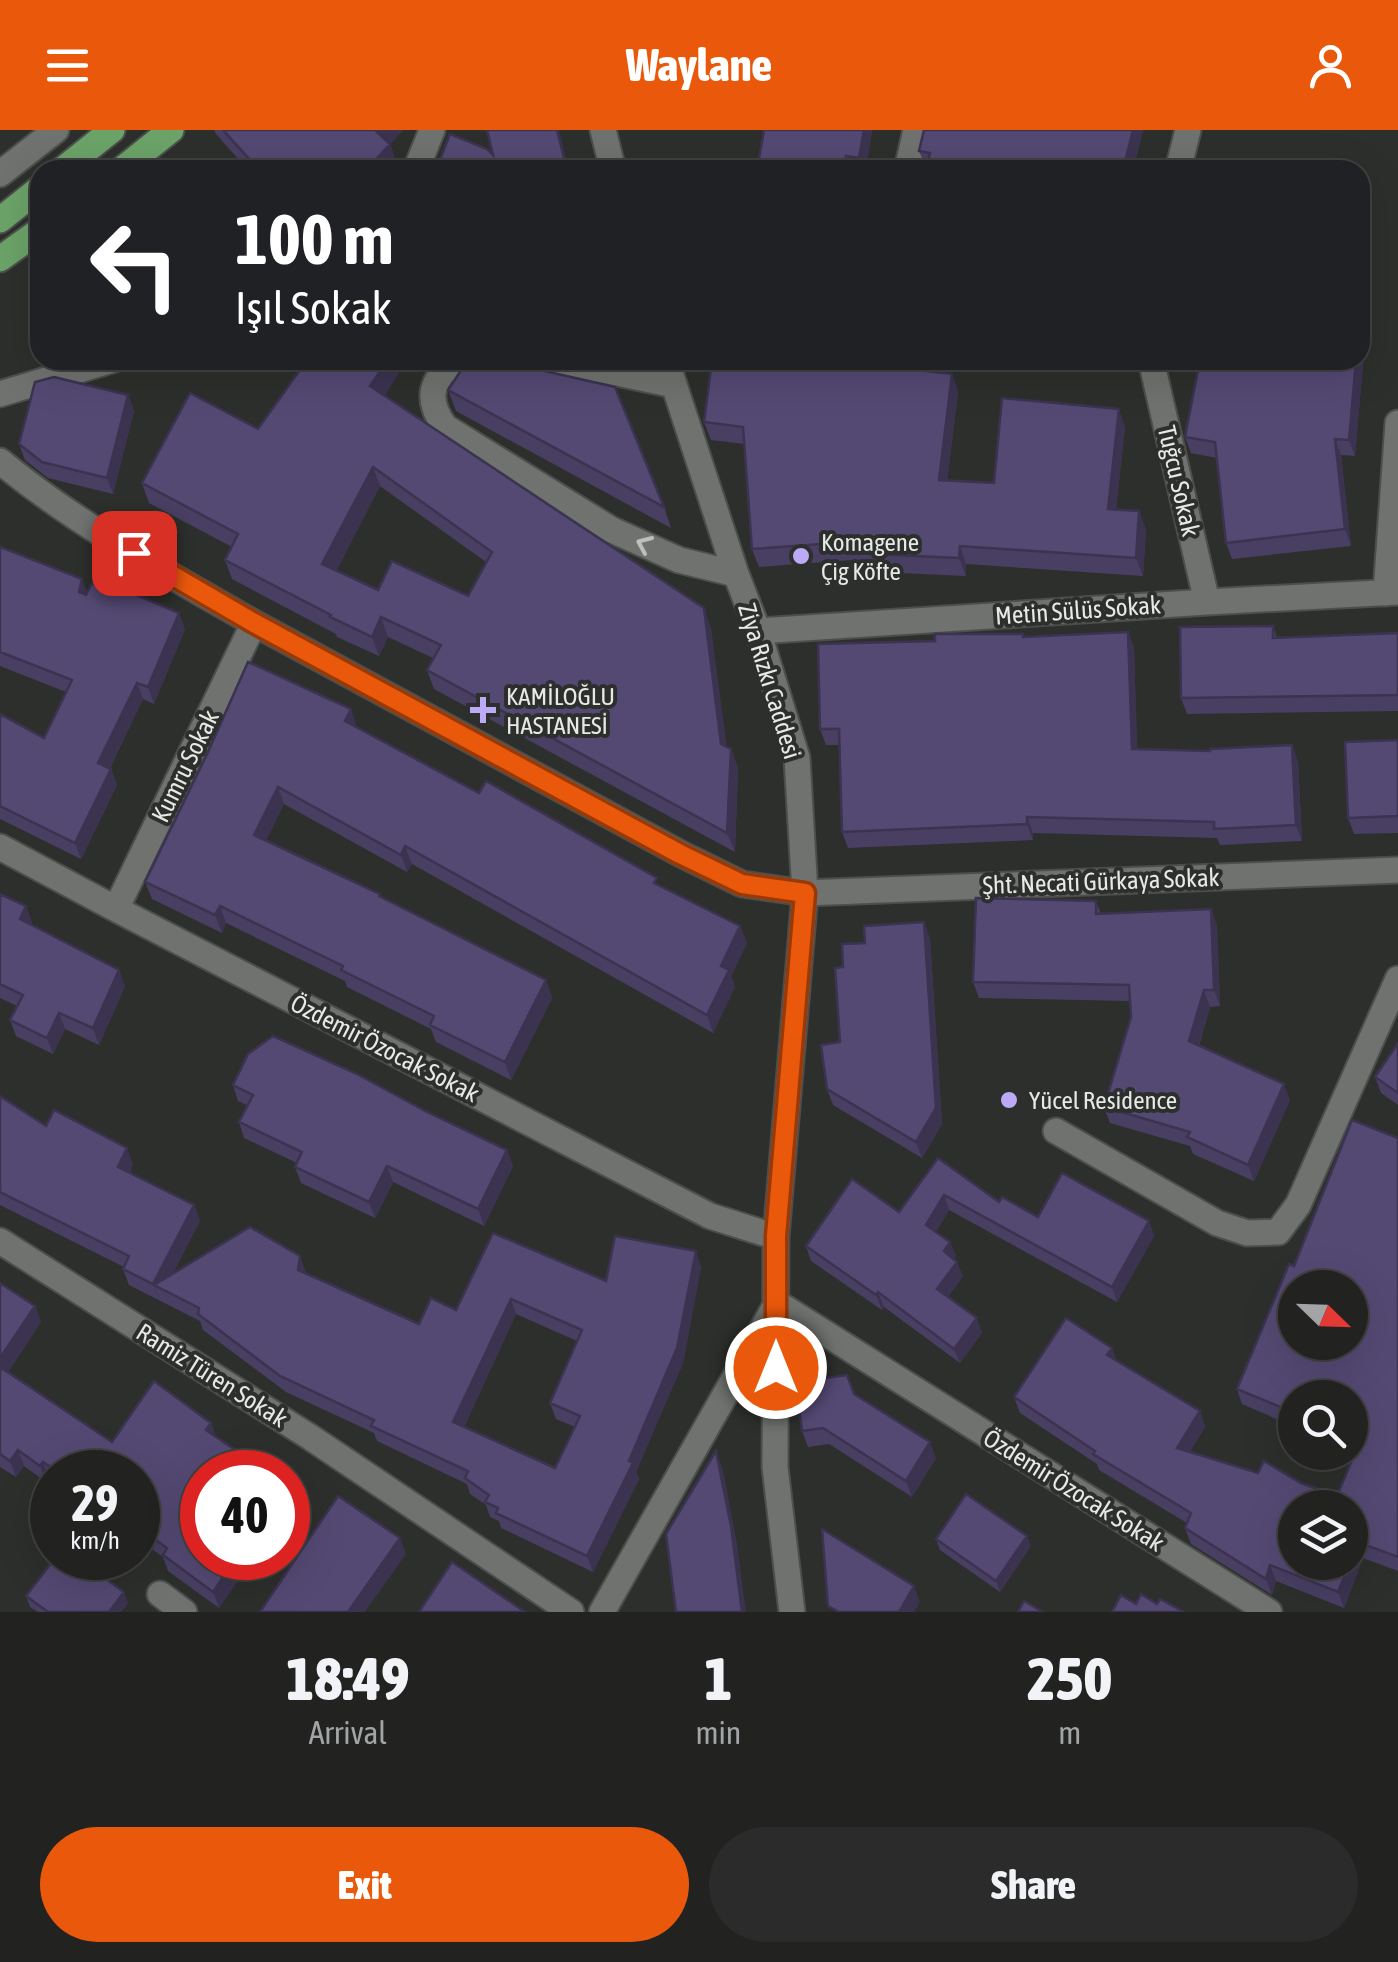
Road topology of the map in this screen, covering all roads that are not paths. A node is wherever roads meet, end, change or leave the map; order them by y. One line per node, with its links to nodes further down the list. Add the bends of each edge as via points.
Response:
1 (56, 130): 14 (street)
2 (112, 130): 8 (main road)
3 (171, 130): 9 (main road)
4 (432, 130): 10 (street)
5 (603, 130): 11 (street)
6 (916, 130): 12 (street)
7 (1188, 130): 13 (street)
8 (74, 160)
9 (134, 160)
10 (420, 160)
11 (610, 160)
12 (909, 160)
13 (1180, 160)
14 (0, 174)
15 (30, 196): 16 (main road)
16 (0, 220)
17 (30, 237): 18 (main road)
18 (0, 259)
19 (79, 370): 23 (street)
20 (444, 370): 26 (street, one-way to 20, via 679,560 612,530 445,426 434,410 434,385)
21 (1147, 370): 28 (street, Tuğcu Sokak)
22 (670, 372): 26 (street, Ziya Rızkı Caddesi)
23 (0, 394)
24 (1398, 423): 27 (street)
25 (0, 462): 29 (street, Şht. Necati Gürkaya Sokak, via 109,538)
26 (736, 574): 30 (street, Ziya Rızkı Caddesi)
27 (1392, 593): 28 (street, Metin Sülüs Sokak)
28 (1207, 602): 30 (street, Metin Sülüs Sokak)
29 (254, 623): 33 (street, Şht. Necati Gürkaya Sokak, via 727,877); 34 (street, Kumru Sokak)
30 (758, 630): 33 (street, Ziya Rızkı Caddesi, via 797,758)
31 (0, 846): 34 (street, Özdemir Özocak Sokak)
32 (1398, 870): 33 (street, Şht. Necati Gürkaya Sokak)
33 (805, 893): 37 (street, Ziya Rızkı Caddesi)
34 (116, 909): 37 (street, Özdemir Özocak Sokak, via 710,1216)
35 (1398, 979): 36 (street, via 1298,1205 1278,1232 1247,1233 1217,1224)
36 (1056, 1131)
37 (776, 1236): 39 (street, Ziya Rızkı Caddesi)
38 (0, 1241): 42 (street, Ramiz Türen Sokak)
39 (777, 1302): 43 (street); 44 (street, Ziya Rızkı Caddesi, via 776,1466); 45 (street, Özdemir Özocak Sokak)
40 (160, 1594): 41 (street)
41 (184, 1612)
42 (571, 1612)
43 (602, 1612)
44 (792, 1612)
45 (1269, 1612)

